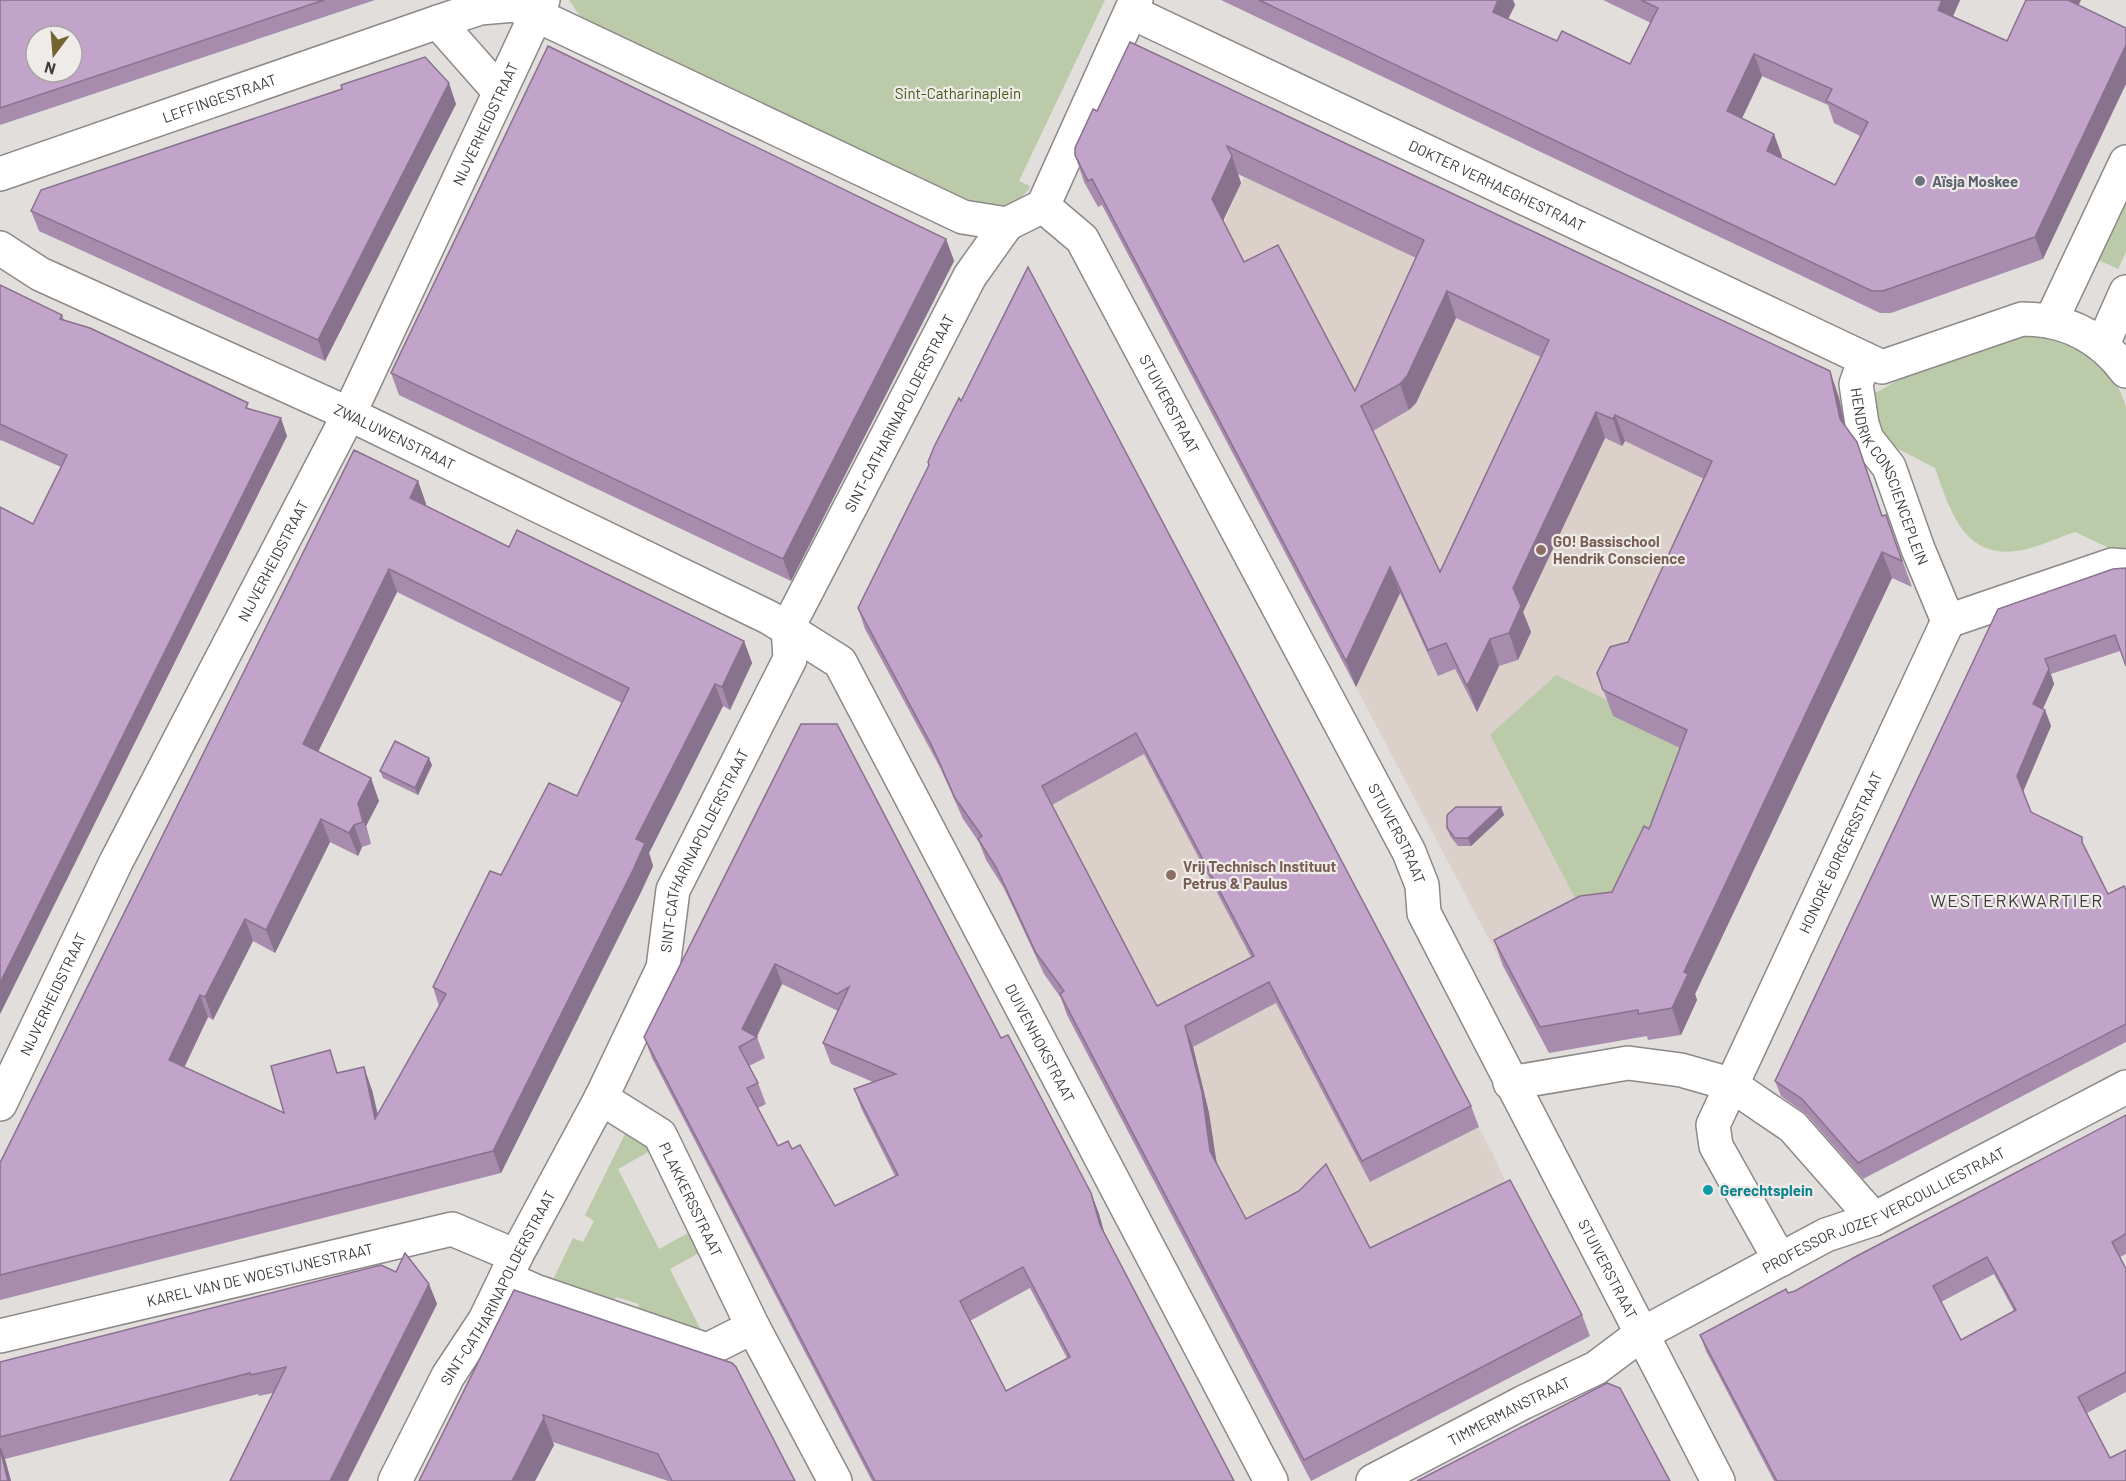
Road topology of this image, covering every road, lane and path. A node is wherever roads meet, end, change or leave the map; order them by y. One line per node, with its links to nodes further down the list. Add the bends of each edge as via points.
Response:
1 (1134, 6): 7 (street); 13 (street, DOKTER VERHAEGHESTRAAT)
2 (540, 7): 3 (street, LEFFINGESTRAAT, via 480,8); 4 (street, NIJVERHEIDSTRAAT); 8 (street, via 963,217)
3 (438, 22): 4 (street); 6 (street, LEFFINGESTRAAT)
4 (498, 90): 15 (street, NIJVERHEIDSTRAAT)
5 (2126, 162): 11 (street)
6 (0, 174)
7 (1043, 206): 8 (street); 19 (street, STUIVERSTRAAT, via 1082,239 1409,852 1422,885 1424,913)
8 (1007, 224): 18 (street, SINT-CATHARINAPOLDERSTRAAT, via 970,276)
9 (0, 248): 15 (street, ZWALUWENSTRAAT, via 40,274)
10 (2126, 292): 12 (street)
11 (2051, 321): 12 (street, HENDRIK CONSCIENCEPLEIN); 13 (street, HENDRIK CONSCIENCEPLEIN, via 2022,319 1882,367)
12 (2103, 344): 14 (street, HENDRIK CONSCIENCEPLEIN)
13 (1865, 359): 17 (street, HENDRIK CONSCIENCEPLEIN, via 1856,384 1862,424 1889,467)
14 (2126, 371)
15 (349, 414): 18 (street, ZWALUWENSTRAAT); 23 (street, NIJVERHEIDSTRAAT, via 116,862)
16 (2119, 566): 17 (street)
17 (1948, 621): 20 (street, HONORÉ BORGERSSTRAAT)
18 (788, 627): 22 (street, SINT-CATHARINAPOLDERSTRAAT, via 790,659 674,890 663,968); 32 (street, DUIVENHOKSTRAAT, via 840,662)
19 (1510, 1083): 20 (street, via 1628,1063 1681,1070); 28 (street, STUIVERSTRAAT)
20 (1730, 1084): 24 (street, via 1793,1127); 25 (street, via 1713,1125 1716,1146)
21 (2126, 1087): 24 (street, PROFESSOR JOZEF VERCOULLIESTRAAT)
22 (601, 1098): 26 (street, SINT-CATHARINAPOLDERSTRAAT); 27 (street, PLAKKERSSTRAAT, via 660,1135)
23 (0, 1104)
24 (1874, 1219): 25 (street, PROFESSOR JOZEF VERCOULLIESTRAAT, via 1826,1235)
25 (1780, 1260): 28 (street, PROFESSOR JOZEF VERCOULLIESTRAAT)
26 (511, 1267): 27 (street, via 535,1291 707,1350); 29 (street, KAREL VAN DE WOESTIJNESTRAAT, via 452,1228); 30 (street, SINT-CATHARINAPOLDERSTRAAT, via 485,1320 448,1376)
27 (753, 1328): 31 (street, PLAKKERSSTRAAT)
28 (1641, 1335): 33 (street, TIMMERMANSTRAAT, via 1596,1368); 34 (street, STUIVERSTRAAT)
29 (0, 1336)
30 (395, 1481)
31 (835, 1481)
32 (1271, 1481)
33 (1373, 1481)
34 (1718, 1481)

